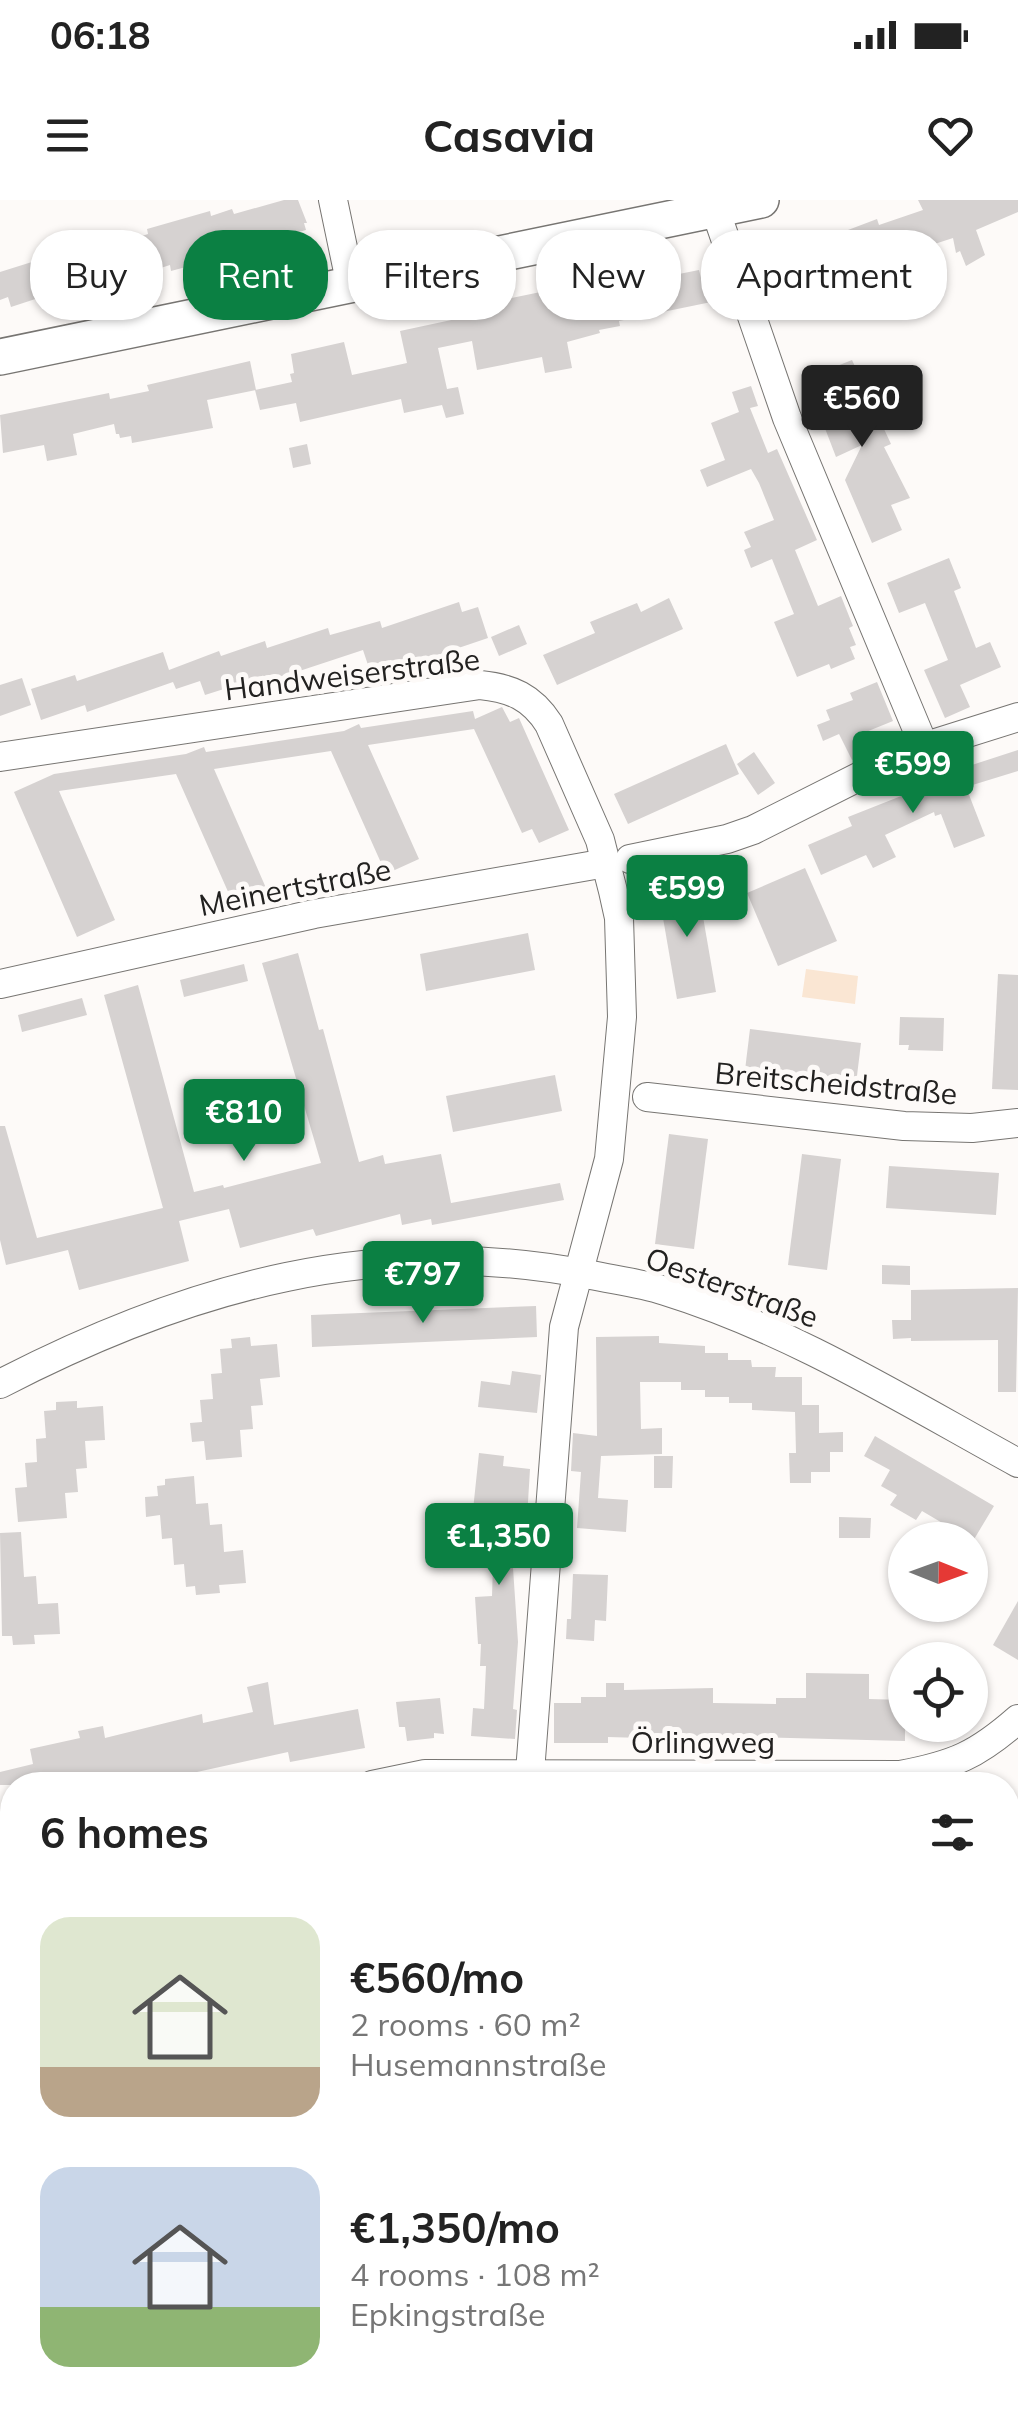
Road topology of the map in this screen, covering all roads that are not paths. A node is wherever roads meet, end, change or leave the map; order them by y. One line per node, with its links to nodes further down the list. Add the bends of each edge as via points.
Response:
1 (333, 200): 5 (street)
2 (762, 200): 3 (main road)
3 (716, 212): 4 (main road); 9 (street, via 787,418)
4 (516, 253)
5 (348, 268)
6 (348, 287): 7 (main road)
7 (0, 358)
8 (1018, 716): 9 (street, Meinertstraße)
9 (924, 746): 11 (street, Meinertstraße, via 753,830)
10 (0, 756): 11 (street, Handweiserstraße, via 496,687 527,698 550,724 600,840)
11 (618, 861): 12 (street, Meinertstraße, via 314,914); 15 (street, Handweiserstraße, via 620,1060 608,1159)
12 (0, 984)
13 (647, 1096): 14 (street, Breitscheidstraße, via 904,1126)
14 (1018, 1123)
15 (578, 1273): 16 (street, Oesterstraße, via 452,1260 312,1271 156,1312); 17 (street, Oesterstraße, via 665,1291 787,1338); 19 (street, Handweiserstraße, via 564,1327)
16 (0, 1384)
17 (1018, 1463)
18 (1018, 1719): 20 (street, Örlingweg, via 986,1746)
19 (530, 1772)
20 (916, 1772)

